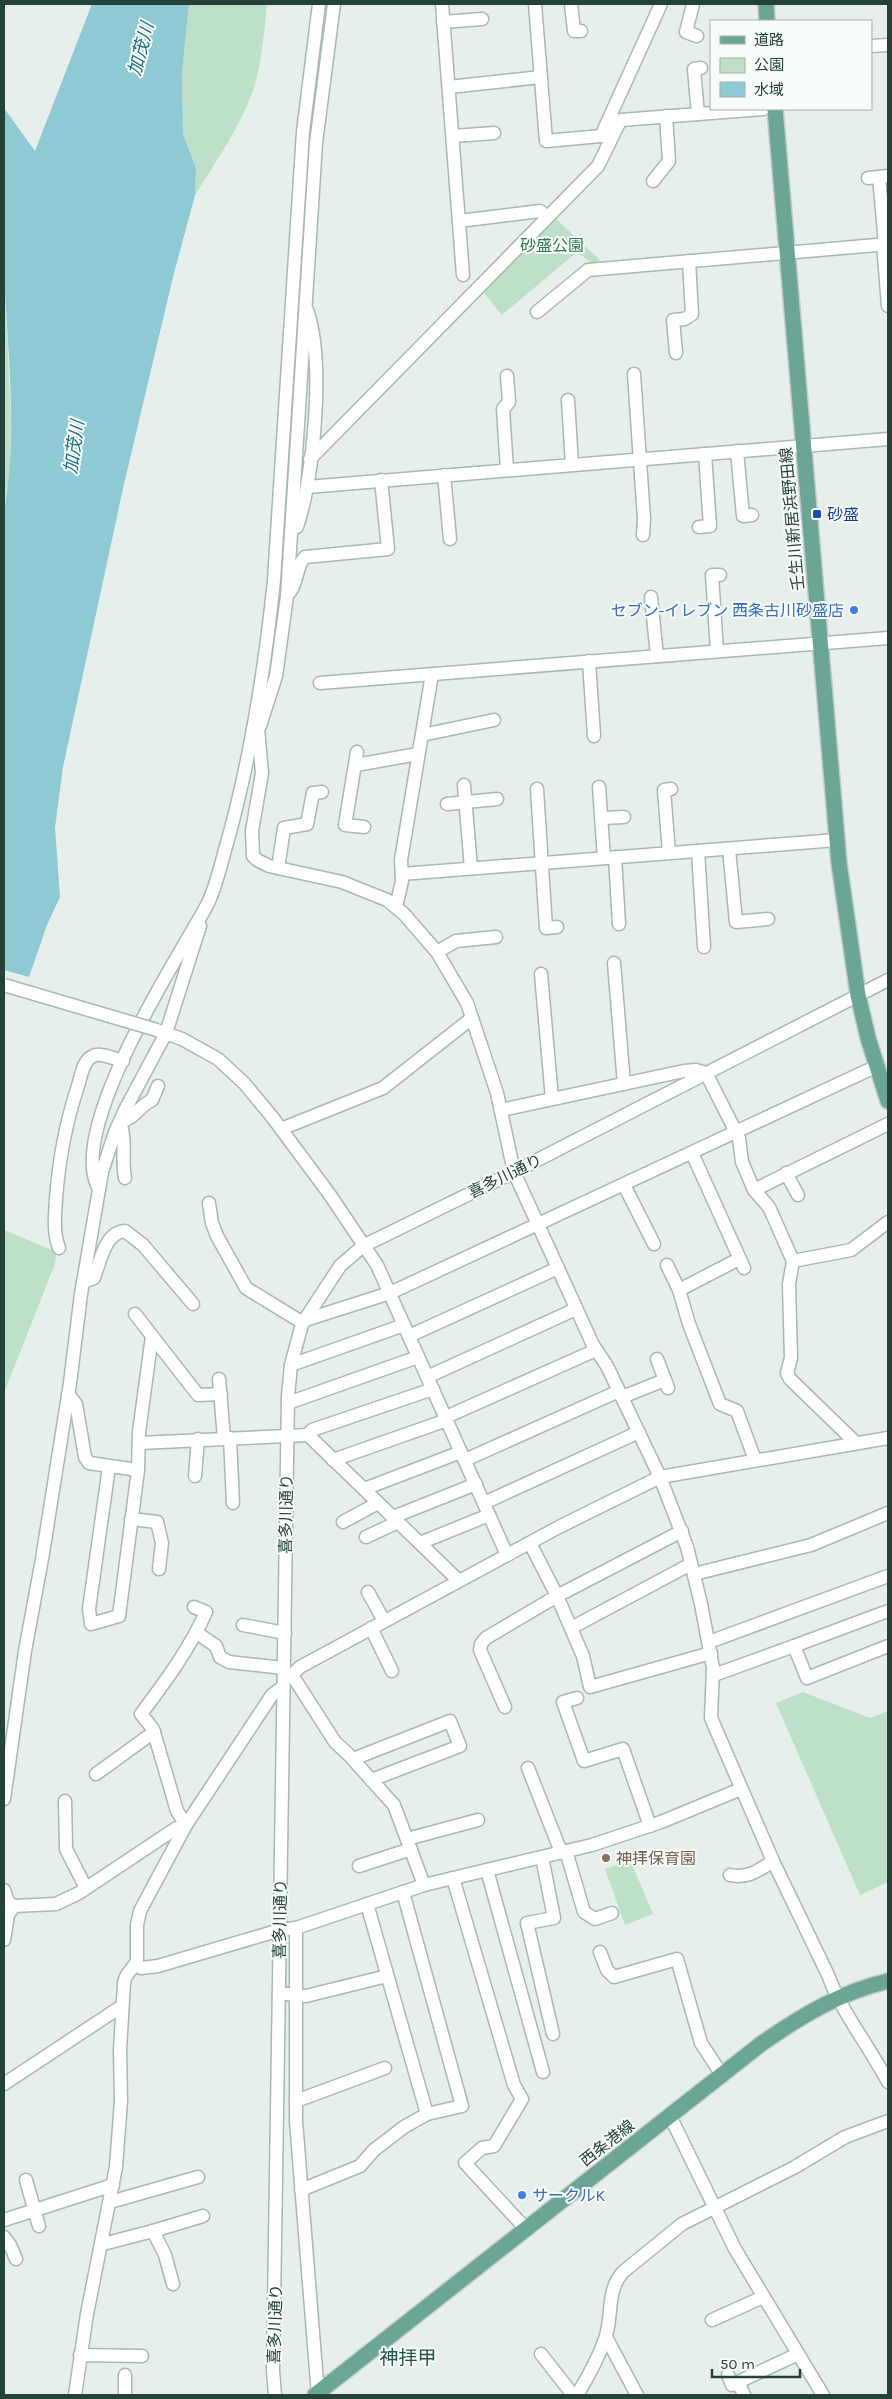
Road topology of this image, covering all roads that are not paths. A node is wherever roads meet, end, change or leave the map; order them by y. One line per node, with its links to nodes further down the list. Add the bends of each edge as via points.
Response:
1 (320, 4): 68 (street, via 303,132 274,580)
2 (334, 4): 34 (street, via 316,143)
3 (442, 4): 11 (street)
4 (535, 4): 17 (street)
5 (572, 4): 12 (street, via 574,31)
6 (661, 4): 23 (street)
7 (693, 4): 13 (street, via 686,32)
8 (766, 4): 10 (main road)
9 (482, 19): 11 (street)
10 (767, 20)
11 (443, 22): 18 (street)
12 (581, 31)
13 (697, 36)
14 (888, 45): 15 (street)
15 (872, 46)
16 (701, 68): 21 (street, via 694,69)
17 (540, 77): 18 (street); 23 (street, via 546,141 601,136)
18 (449, 87): 25 (street)
19 (750, 110): 21 (street)
20 (775, 110): 31 (main road, 壬生川新居浜野田線)
21 (698, 114): 22 (street)
22 (666, 116): 23 (street); 27 (street, via 669,161)
23 (614, 121): 28 (street, via 598,166)
24 (494, 133): 25 (street)
25 (453, 136): 29 (street)
26 (878, 177): 30 (street)
27 (654, 181)
28 (545, 215): 29 (street); 45 (street)
29 (459, 220): 33 (street)
30 (885, 244): 31 (street); 35 (street)
31 (787, 252): 32 (street); 42 (main road, 壬生川新居浜野田線)
32 (689, 261): 36 (street, via 588,270); 37 (street, via 692,314 685,319 673,320)
33 (463, 275)
34 (305, 305): 45 (street, via 313,326 316,348); 55 (street)
35 (885, 309)
36 (537, 312)
37 (676, 353)
38 (634, 374): 46 (street)
39 (507, 376): 48 (street, via 509,402 504,409)
40 (568, 400): 47 (street)
41 (888, 439): 42 (street)
42 (803, 446): 43 (street); 61 (main road, 壬生川新居浜野田線)
43 (737, 451): 44 (street); 52 (street, via 743,516)
44 (705, 454): 46 (street); 53 (street, via 710,526)
45 (310, 459): 51 (street)
46 (640, 459): 47 (street); 54 (street)
47 (572, 465): 48 (street)
48 (507, 470): 49 (street)
49 (444, 475): 50 (street); 56 (street)
50 (381, 480): 51 (street); 58 (street, via 388,549 305,557)
51 (307, 487): 55 (street)
52 (752, 515)
53 (699, 527)
54 (643, 535)
55 (291, 539): 58 (street)
56 (450, 539)
57 (720, 574): 62 (street, via 712,575)
58 (287, 596): 68 (street, via 276,676)
59 (651, 597): 63 (street)
60 (888, 638): 61 (street)
61 (820, 643): 62 (street); 83 (main road, 壬生川新居浜野田線)
62 (717, 651): 63 (street)
63 (657, 656): 64 (street)
64 (589, 661): 65 (street); 70 (street)
65 (432, 674): 66 (street); 69 (street)
66 (320, 683)
67 (494, 720): 69 (street)
68 (255, 729): 89 (street, via 262,773 252,848 257,860); 92 (street, via 236,811)
69 (422, 734): 71 (street)
70 (594, 736)
71 (418, 754): 82 (street, via 357,758 345,825); 91 (street, via 401,860)
72 (464, 785): 78 (street)
73 (599, 787): 81 (street)
74 (671, 789): 86 (street, via 664,790)
75 (537, 790): 88 (street)
76 (322, 792): 89 (street, via 313,793 307,824 284,828)
77 (497, 799): 78 (street)
78 (466, 802): 79 (street); 90 (street)
79 (447, 804)
80 (624, 817): 81 (street)
81 (602, 818): 87 (street)
82 (364, 827)
83 (837, 840): 84 (street); 104 (main road, 壬生川新居浜野田線)
84 (729, 849): 85 (street); 94 (street, via 736,922)
85 (698, 851): 86 (street); 98 (street)
86 (669, 853): 87 (street)
87 (610, 858): 88 (street); 95 (street)
88 (542, 863): 90 (street); 96 (street, via 546,928)
89 (278, 868): 93 (street, via 342,882 387,900)
90 (471, 868): 91 (street)
91 (402, 874): 93 (street)
92 (207, 905): 106 (street); 107 (street, via 143,1016)
93 (396, 907): 99 (street)
94 (768, 919)
95 (620, 924)
96 (556, 927)
97 (496, 937): 99 (street, via 456,941)
98 (704, 947)
99 (437, 952): 105 (street, via 467,1003)
100 (614, 963): 110 (street)
101 (541, 974): 112 (street)
102 (888, 980): 104 (street, 喜多川通り)
103 (4, 985): 106 (street, bridge)
104 (858, 996): 108 (main road, 壬生川新居浜野田線); 109 (street, 喜多川通り)
105 (472, 1018): 114 (street); 117 (street, via 383,1088)
106 (162, 1032): 115 (street); 117 (street, via 218,1059 244,1083)
107 (123, 1061): 124 (street, via 92,1150 94,1180); 132 (street, via 97,1054 91,1056 84,1066 65,1125 58,1164 54,1224)
108 (877, 1066): 113 (main road, 壬生川新居浜野田線); 118 (street)
109 (706, 1074): 110 (street, via 696,1070 684,1071); 118 (street); 120 (street, 喜多川通り)
110 (624, 1084): 112 (street)
111 (158, 1086): 115 (street, via 152,1100 142,1105 129,1120)
112 (552, 1099): 114 (street)
113 (888, 1100)
114 (501, 1110): 120 (street)
115 (120, 1122): 122 (street, via 125,1148); 124 (street)
116 (888, 1124): 121 (street)
117 (281, 1129): 131 (street)
118 (737, 1132): 119 (street); 125 (street, via 742,1162)
119 (692, 1153): 123 (street); 137 (street, via 742,1264)
120 (514, 1172): 129 (street); 131 (street, 喜多川通り)
121 (786, 1173): 125 (street); 126 (street)
122 (124, 1178)
123 (624, 1185): 129 (street); 130 (street)
124 (99, 1189): 136 (street)
125 (754, 1190): 133 (street, via 769,1207)
126 (798, 1195)
127 (209, 1203): 142 (street, via 217,1236 246,1288)
128 (888, 1222): 133 (street, via 851,1250)
129 (538, 1225): 135 (street); 138 (street)
130 (654, 1244)
131 (363, 1246): 138 (street, via 377,1265); 142 (street, 喜多川通り, via 340,1266)
132 (59, 1248)
133 (793, 1261): 163 (street, via 788,1284 791,1358 787,1372 790,1379)
134 (667, 1265): 137 (street)
135 (558, 1268): 140 (street); 143 (street)
136 (83, 1282): 139 (street, via 94,1278 113,1235 125,1231 143,1245); 151 (street)
137 (679, 1290): 166 (street, via 720,1404 737,1411)
138 (390, 1293): 142 (street); 143 (street)
139 (193, 1304)
140 (576, 1309): 145 (street); 150 (street)
141 (135, 1314): 144 (street)
142 (304, 1321): 148 (street, 喜多川通り)
143 (407, 1331): 146 (street); 148 (street)
144 (152, 1336): 152 (street, via 198,1395); 162 (street)
145 (596, 1350): 153 (street); 155 (street)
146 (418, 1357): 150 (street); 154 (street)
147 (657, 1359): 153 (street, via 666,1384)
148 (291, 1365): 154 (street, 喜多川通り)
149 (219, 1379): 152 (street)
150 (430, 1383): 155 (street); 158 (street, via 312,1430)
151 (68, 1394): 167 (street, via 76,1404 85,1457 89,1463); 214 (street)
152 (221, 1394): 159 (street)
153 (621, 1394): 156 (street); 164 (street)
154 (288, 1403): 157 (street, 喜多川通り)
155 (446, 1419): 164 (street); 165 (street)
156 (639, 1432): 170 (street); 175 (street)
157 (288, 1434): 158 (street); 159 (street); 199 (street, 喜多川通り)
158 (308, 1435): 165 (street)
159 (227, 1438): 161 (street); 174 (street)
160 (888, 1438): 163 (street)
161 (198, 1440): 162 (street); 169 (street)
162 (140, 1443): 168 (street)
163 (856, 1443): 166 (street)
164 (463, 1456): 171 (street); 172 (street)
165 (334, 1460): 172 (street)
166 (755, 1460): 170 (street)
167 (109, 1467): 168 (street); 178 (street, via 89,1609 91,1624 119,1616)
168 (138, 1470): 178 (street)
169 (194, 1476)
170 (660, 1477): 181 (street); 184 (street)
171 (476, 1484): 175 (street); 179 (street)
172 (364, 1489): 173 (street)
173 (378, 1502): 179 (street); 180 (street)
174 (233, 1503)
175 (484, 1503): 177 (street)
176 (888, 1513): 187 (street, via 811,1545)
177 (489, 1515): 183 (street); 185 (street)
178 (131, 1519): 186 (street, via 157,1522 162,1543)
179 (396, 1520): 182 (street); 183 (street)
180 (343, 1522)
181 (682, 1531): 187 (street); 191 (street)
182 (366, 1537)
183 (420, 1543): 189 (street)
184 (530, 1543): 185 (street); 191 (street)
185 (508, 1555): 189 (street)
186 (159, 1569)
187 (693, 1569): 197 (street); 202 (street)
188 (888, 1576): 202 (street)
189 (460, 1581): 194 (street)
190 (368, 1592): 194 (street)
191 (557, 1596): 197 (street); 207 (street, via 481,1644 482,1656)
192 (194, 1607): 198 (street, via 206,1612)
193 (888, 1611): 200 (street)
194 (384, 1621): 196 (street)
195 (243, 1625): 199 (street)
196 (371, 1628): 203 (street); 205 (street)
197 (571, 1628): 202 (street, via 583,1656 590,1688)
198 (197, 1632): 205 (street, via 216,1646 220,1656 229,1662); 208 (street, via 177,1666 141,1714)
199 (285, 1633): 205 (street, 喜多川通り)
200 (794, 1646): 201 (street, via 807,1678); 204 (street)
201 (888, 1646)
202 (710, 1648): 204 (street)
203 (392, 1671)
204 (714, 1675): 213 (street, via 712,1718)
205 (286, 1676): 209 (street, via 335,1742); 217 (street); 235 (street, 喜多川通り)
206 (577, 1698): 218 (street, via 563,1702 586,1766 623,1749)
207 (505, 1707)
208 (154, 1732): 211 (street); 217 (street, via 178,1810)
209 (353, 1759): 212 (street); 212 (street, via 450,1721 460,1746)
210 (528, 1768): 220 (street)
211 (96, 1774)
212 (371, 1780): 219 (street, via 394,1805)
213 (741, 1789): 218 (street); 222 (street)
214 (4, 1799)
215 (65, 1801): 228 (street, via 66,1849)
216 (478, 1820): 219 (street)
217 (186, 1825): 228 (street); 238 (street, via 140,1911)
218 (650, 1826): 220 (street)
219 (408, 1844): 223 (street); 227 (street)
220 (564, 1852): 221 (street); 233 (street, via 584,1912 595,1919)
221 (542, 1857): 224 (street); 245 (street, via 554,1918 527,1923)
222 (773, 1862): 225 (street, via 750,1875); 243 (street)
223 (359, 1866)
224 (487, 1870): 226 (street); 247 (street)
225 (730, 1875)
226 (453, 1878): 227 (street); 265 (street, via 514,2085 522,2099 494,2146 482,2148 465,2163)
227 (424, 1885): 230 (street)
228 (86, 1888): 232 (street, via 56,1904)
229 (4, 1890): 232 (street, via 8,1902)
230 (403, 1892): 231 (street); 252 (street, via 462,2106)
231 (367, 1904): 234 (street); 239 (street)
232 (14, 1906): 236 (street, via 8,1915)
233 (612, 1913)
234 (296, 1928): 235 (street); 242 (street)
235 (280, 1930): 238 (street, via 158,1966 141,1968); 241 (street, 喜多川通り)
236 (4, 1940)
237 (600, 1952): 248 (street, via 614,1977 678,1959 701,2043)
238 (136, 1965): 244 (street, via 124,1976)
239 (387, 1976): 242 (street, via 306,1996); 252 (street)
240 (888, 1981): 243 (main road, 西条港線)
241 (279, 1994): 242 (street); 282 (street, 喜多川通り)
242 (296, 1994): 251 (street)
243 (836, 1998): 248 (main road, 西条港線, via 787,2025); 249 (street)
244 (122, 2006): 250 (street); 257 (street, via 121,2101)
245 (553, 2034)
246 (385, 2068): 251 (street)
247 (543, 2072)
248 (722, 2075): 253 (main road, 西条港線)
249 (888, 2082)
250 (4, 2084)
251 (296, 2101): 258 (street)
252 (427, 2114): 258 (street, via 404,2126 360,2166)
253 (670, 2116): 260 (street); 265 (main road, 西条港線)
254 (888, 2121): 260 (street, via 845,2137 795,2167)
255 (198, 2177): 259 (street)
256 (26, 2180): 261 (street)
257 (113, 2186): 259 (street); 261 (street)
258 (300, 2190): 279 (street)
259 (110, 2202): 268 (street)
260 (714, 2208): 271 (street); 273 (street, via 671,2231 618,2277 609,2306)
261 (34, 2210): 263 (street); 264 (street)
262 (203, 2216): 266 (street)
263 (4, 2220)
264 (39, 2226)
265 (526, 2229): 279 (main road, 西条港線)
266 (153, 2231): 268 (street); 270 (street, via 165,2255)
267 (4, 2237): 269 (street)
268 (103, 2244): 276 (street)
269 (16, 2259)
270 (173, 2284)
271 (763, 2297): 272 (street); 275 (street)
272 (712, 2320)
273 (606, 2337): 284 (street); 285 (street)
274 (542, 2354): 283 (street)
275 (798, 2354): 286 (street, via 733,2379); 287 (street)
276 (80, 2355): 277 (street); 280 (street)
277 (142, 2356)
278 (125, 2376): 281 (street)
279 (317, 2394)
280 (78, 2395)
281 (125, 2395)
282 (275, 2395)
283 (573, 2395)
284 (577, 2395)
285 (637, 2395)
286 (744, 2395)
287 (823, 2395)

